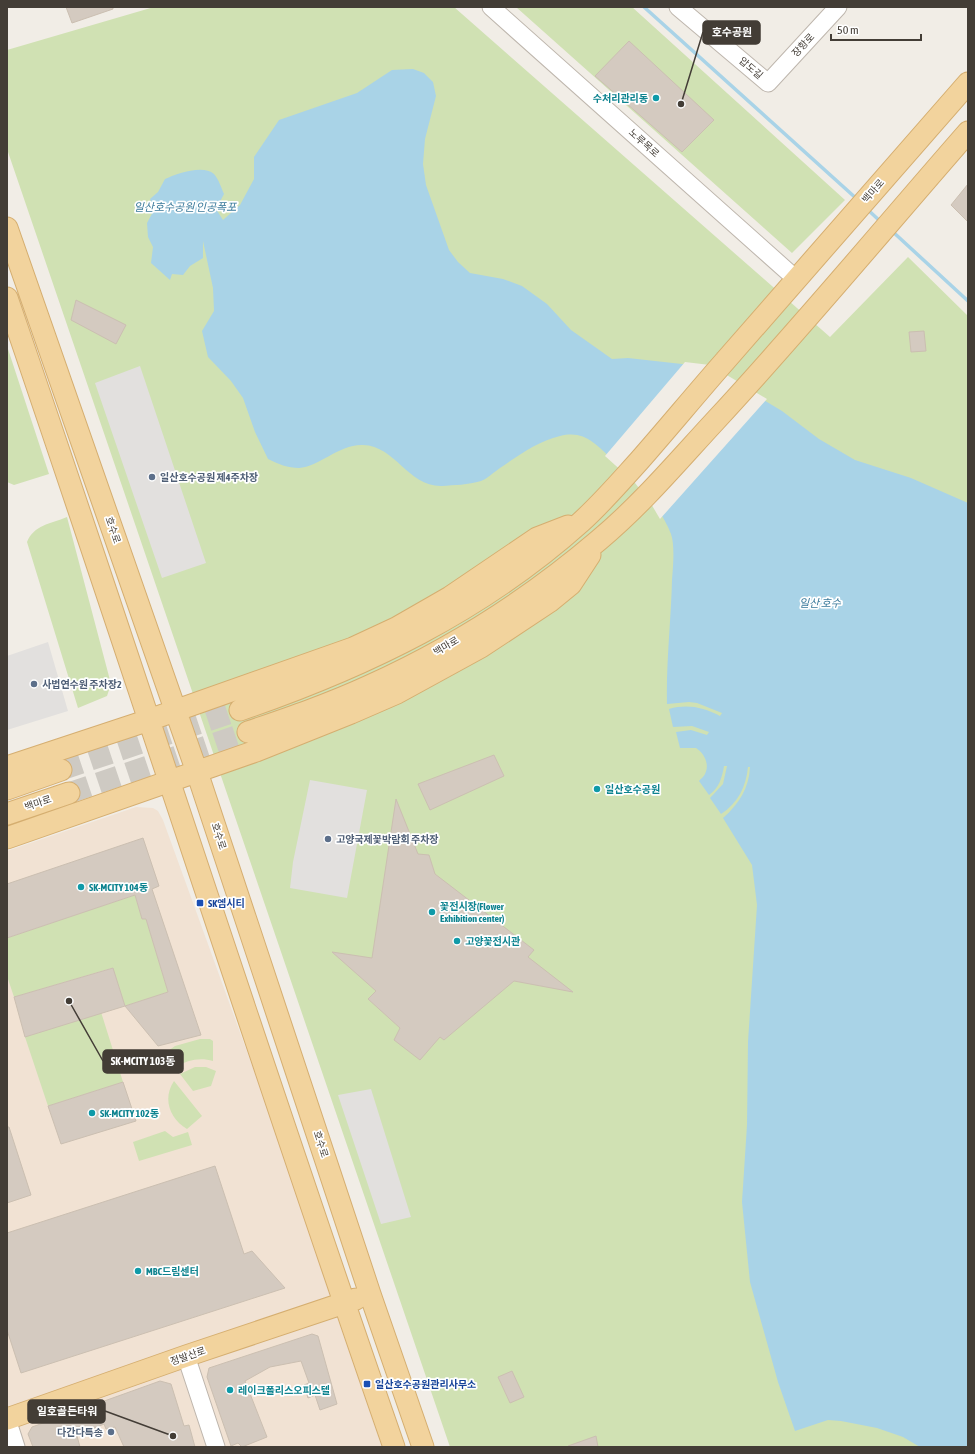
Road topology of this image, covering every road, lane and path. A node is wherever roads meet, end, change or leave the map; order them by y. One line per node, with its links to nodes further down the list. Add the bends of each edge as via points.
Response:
1 (491, 7): 8 (street, 노루목로)
2 (678, 7): 4 (street, 압도길)
3 (838, 7): 4 (street, 장항로)
4 (768, 83)
5 (968, 84): 8 (main road, 백마로)
6 (968, 132): 11 (main road, 백마로, via 803,324 643,499)
7 (7, 228): 12 (main road, 호수로)
8 (796, 279): 10 (main road, 백마로, via 695,397)
9 (7, 298): 14 (main road)
10 (582, 521): 12 (main road, via 537,538 450,597 367,642 329,658); 13 (main road, via 500,585 418,635 336,675)
11 (600, 539): 15 (main road, 백마로, via 519,600 435,653 327,704); 18 (main road, via 571,584 528,617 447,667 351,713)
12 (176, 710): 14 (main road); 18 (main road, 호수로)
13 (240, 710)
14 (148, 720): 16 (main road); 19 (main road)
15 (248, 732)
16 (7, 767)
17 (61, 770): 20 (main road)
18 (197, 772): 19 (main road); 24 (main road, 호수로)
19 (168, 782): 23 (main road); 25 (main road)
20 (7, 789)
21 (69, 793): 22 (main road, 백마로)
22 (7, 814)
23 (7, 838)
24 (370, 1294): 25 (main road, 정발산로); 31 (main road, 호수로)
25 (344, 1304): 26 (main road, 정발산로); 30 (main road)
26 (186, 1356): 27 (main road, 정발산로); 29 (street)
27 (7, 1419): 28 (street)
28 (16, 1447)
29 (216, 1447)
30 (394, 1447)
31 (423, 1447)

